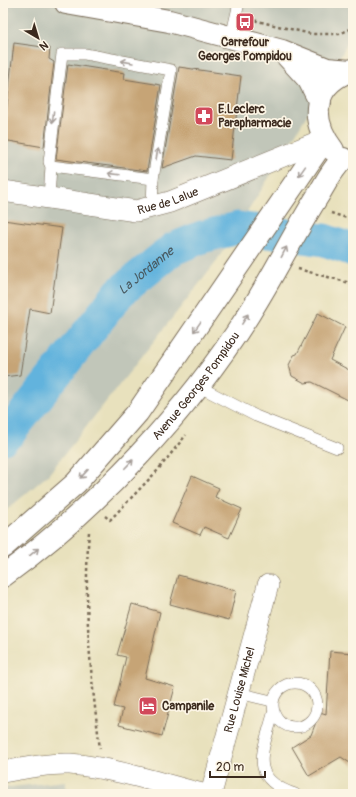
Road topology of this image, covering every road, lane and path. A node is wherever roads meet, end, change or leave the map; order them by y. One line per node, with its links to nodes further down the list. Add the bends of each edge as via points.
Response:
1 (66, 3): 3 (main road)
2 (239, 3): 4 (lane)
3 (141, 9): 4 (main road, via 169,21)
4 (233, 27): 5 (path, via 311,34 339,34); 6 (main road)
5 (353, 28)
6 (282, 51): 7 (main road, via 327,69); 8 (main road, via 309,80)
7 (352, 70): 8 (main road, via 342,73 328,83)
8 (320, 102): 9 (main road, via 319,127)
9 (325, 139): 10 (main road); 15 (street, Rue de Lalue, via 260,167); 23 (main road, one-way to 23, via 138,412 76,483)
10 (348, 162): 16 (main road, Avenue Georges Pompidou, one-way to 10, via 310,207)
11 (51, 166): 12 (lane, one-way to 11); 12 (lane, one-way to 11, via 171,70 85,54 62,54 49,162); 14 (lane)
12 (152, 179): 15 (lane)
13 (3, 191): 14 (street, Rue de Lalue)
14 (49, 198): 15 (street, Rue de Lalue, via 136,211)
15 (152, 207)
16 (278, 264): 17 (path); 18 (main road, Avenue Georges Pompidou, one-way to 16, via 234,338)
17 (353, 285)
18 (198, 386): 19 (lane, via 256,416); 24 (main road, Avenue Georges Pompidou, one-way to 18, via 92,501 170,421)
19 (337, 448)
20 (105, 515): 21 (path)
21 (100, 519)
22 (89, 527): 29 (path, via 86,572 91,673)
23 (3, 547)
24 (3, 576)
25 (268, 585): 26 (street, Rue Louise Michel, via 243,652)
26 (238, 694): 27 (lane); 32 (street, Rue Louise Michel)
27 (272, 701): 28 (lane); 28 (lane, via 278,690 289,683 302,684 312,692 317,703 315,716 306,725 293,728 281,724)
28 (273, 714): 33 (lane, via 262,754 263,769 269,781 280,789)
29 (102, 769): 30 (street, via 68,764); 31 (street)
30 (3, 772)
31 (202, 794)
32 (211, 794)
33 (295, 794)

